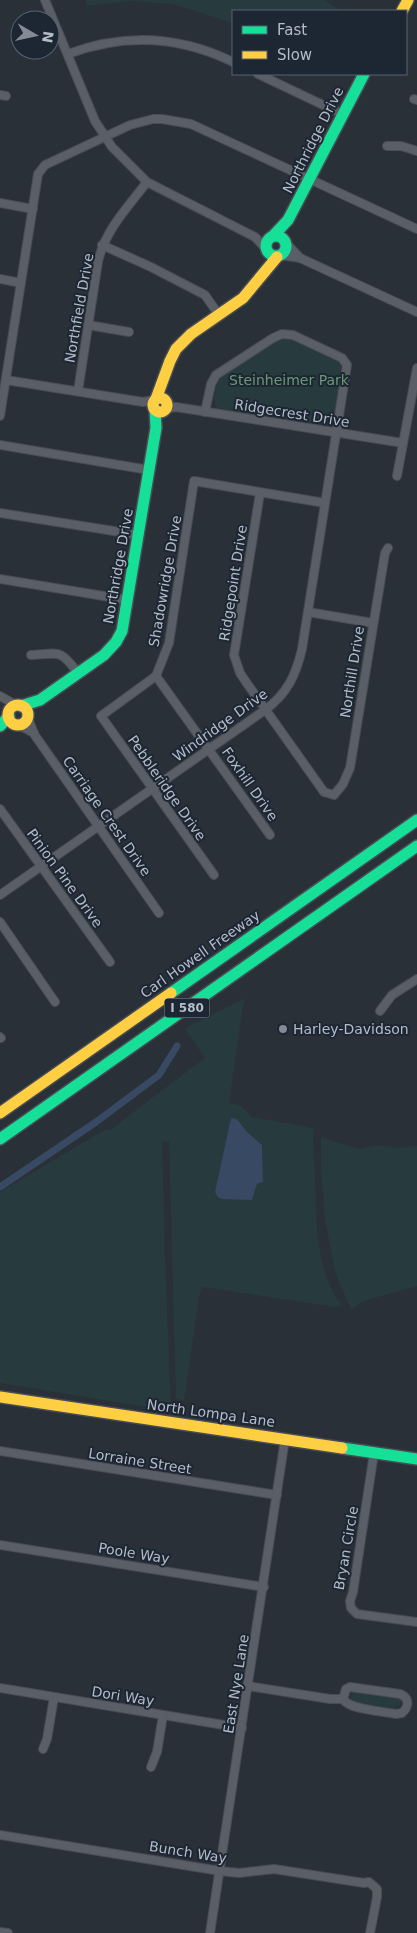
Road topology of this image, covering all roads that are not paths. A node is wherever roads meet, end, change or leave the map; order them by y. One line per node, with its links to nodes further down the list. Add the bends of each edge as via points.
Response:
1 (45, 0): 2 (street)
2 (68, 54): 3 (street, via 112,42 152,39 192,46); 7 (street, via 90,112)
3 (232, 62)
4 (260, 75): 6 (street)
5 (364, 75): 6 (main road, Northridge Drive)
6 (344, 115): 10 (main road, Northridge Drive)
7 (104, 138): 10 (street, via 130,125 153,119 175,120 202,129); 11 (street); 13 (street, via 45,165 38,174)
8 (387, 146): 9 (street)
9 (417, 151)
10 (310, 180): 14 (main road, Northridge Drive); 15 (street)
11 (147, 182): 16 (street); 19 (street, Northfield Drive)
12 (0, 203): 13 (street)
13 (33, 209): 25 (street)
14 (288, 220): 17 (main road, Northridge Drive); 18 (main road, Northridge Drive)
15 (417, 229)
16 (255, 236): 17 (street); 20 (street)
17 (273, 237): 18 (main road, via 280,237); 20 (main road, Northridge Drive, via 267,242)
18 (286, 242): 21 (main road, Northridge Drive, via 286,250); 22 (street)
19 (102, 245): 27 (street, via 205,295); 28 (street, Northfield Drive)
20 (266, 250): 21 (main road, via 272,256); 23 (main road, Northridge Drive)
21 (279, 256): 22 (street); 23 (main road, Northridge Drive)
22 (300, 258): 26 (street)
23 (264, 270): 27 (main road, Northridge Drive, via 250,292)
24 (0, 279): 25 (street)
25 (21, 283): 31 (street)
26 (417, 312)
27 (218, 315): 33 (main road, Northridge Drive, via 180,343 164,378)
28 (88, 325): 29 (street); 32 (street, Northfield Drive)
29 (129, 332)
30 (417, 368): 37 (street)
31 (6, 380): 32 (street, Ridgecrest Drive); 35 (street)
32 (78, 391): 33 (street, Ridgecrest Drive)
33 (160, 405): 34 (street, Ridgecrest Drive); 39 (main road, Northridge Drive)
34 (206, 412): 36 (street, Ridgecrest Drive); 36 (street, Windridge Drive, via 216,374 274,338 282,334 292,335 342,358 348,365)
35 (0, 416)
36 (337, 433): 37 (street, Ridgecrest Drive); 42 (street, Windridge Drive)
37 (403, 443): 40 (street)
38 (0, 445): 39 (street)
39 (149, 470): 44 (main road, Northridge Drive)
40 (397, 476)
41 (260, 492): 42 (street); 52 (street, Shadowridge Drive, via 194,481 168,643); 54 (street, Ridgepoint Drive, via 234,655 240,673)
42 (325, 503): 48 (street, Windridge Drive)
43 (0, 513): 44 (street)
44 (139, 535): 47 (main road, Northridge Drive)
45 (388, 548): 49 (street, Northill Drive)
46 (0, 579): 47 (street)
47 (128, 600): 51 (main road, Northridge Drive, via 124,625 116,642)
48 (308, 612): 49 (street); 54 (street, Windridge Drive, via 295,675 286,691)
49 (373, 624): 59 (street, Northill Drive, via 350,768 338,791)
50 (31, 655): 51 (street, via 59,653)
51 (78, 673): 55 (main road, Northridge Drive)
52 (156, 676): 57 (street, Foxhill Drive); 58 (street, Pebbleridge Drive, via 100,716)
53 (0, 696): 55 (street, Carriage Crest Drive)
54 (265, 710): 57 (street, Windridge Drive); 59 (street, Ridgepoint Drive, via 324,792)
55 (18, 715): 56 (main road); 62 (street, Carriage Crest Drive)
56 (0, 727)
57 (209, 749): 58 (street, Windridge Drive); 63 (street, Foxhill Drive)
58 (152, 789): 62 (street, Windridge Drive); 67 (street, Pebbleridge Drive)
59 (332, 795)
60 (0, 809): 66 (street, Pinion Pine Drive)
61 (417, 819): 76 (main road, Carl Howell Freeway / I 580)
62 (99, 826): 66 (street, Windridge Drive); 70 (street, Carriage Crest Drive)
63 (270, 835)
64 (417, 846): 68 (main road, I 580)
65 (417, 856): 68 (main road, via 393,871)
66 (41, 866): 69 (street, Windridge Drive); 72 (street, Pinion Pine Drive)
67 (214, 875)
68 (374, 877): 77 (main road, I 580)
69 (0, 895)
70 (159, 913)
71 (0, 922): 74 (street)
72 (110, 962)
73 (417, 979): 75 (street, via 392,995)
74 (55, 1002)
75 (380, 1011)
76 (0, 1113)
77 (0, 1139)
78 (0, 1397): 79 (main road, North Lompa Lane)
79 (285, 1439): 81 (main road, North Lompa Lane); 83 (street, East Nye Lane)
80 (0, 1451): 83 (street, Lorraine Street)
81 (374, 1453): 82 (main road, North Lompa Lane); 86 (street, Bryan Circle, via 351,1608 360,1615)
82 (417, 1459)
83 (277, 1495): 85 (street, East Nye Lane)
84 (0, 1545): 85 (street, Poole Way)
85 (264, 1587): 87 (street, East Nye Lane)
86 (417, 1622)
87 (248, 1686): 90 (street); 92 (street, East Nye Lane)
88 (0, 1688): 89 (street, Dori Way)
89 (54, 1697): 91 (street, Dori Way); 93 (street)
90 (343, 1699): 90 (street, via 346,1689 358,1687 400,1694 407,1704 402,1713 396,1714 353,1707)
91 (162, 1715): 92 (street, Dori Way); 94 (street, via 157,1752)
92 (242, 1728): 96 (street, East Nye Lane)
93 (43, 1749)
94 (151, 1767)
95 (0, 1835): 96 (street, Bunch Way)
96 (220, 1871): 99 (street, East Nye Lane); 100 (street, Bunch Way, via 239,1873 274,1869 372,1883 377,1895)
97 (0, 1932): 98 (street)
98 (8, 1933)
99 (210, 1933)
100 (370, 1933)

